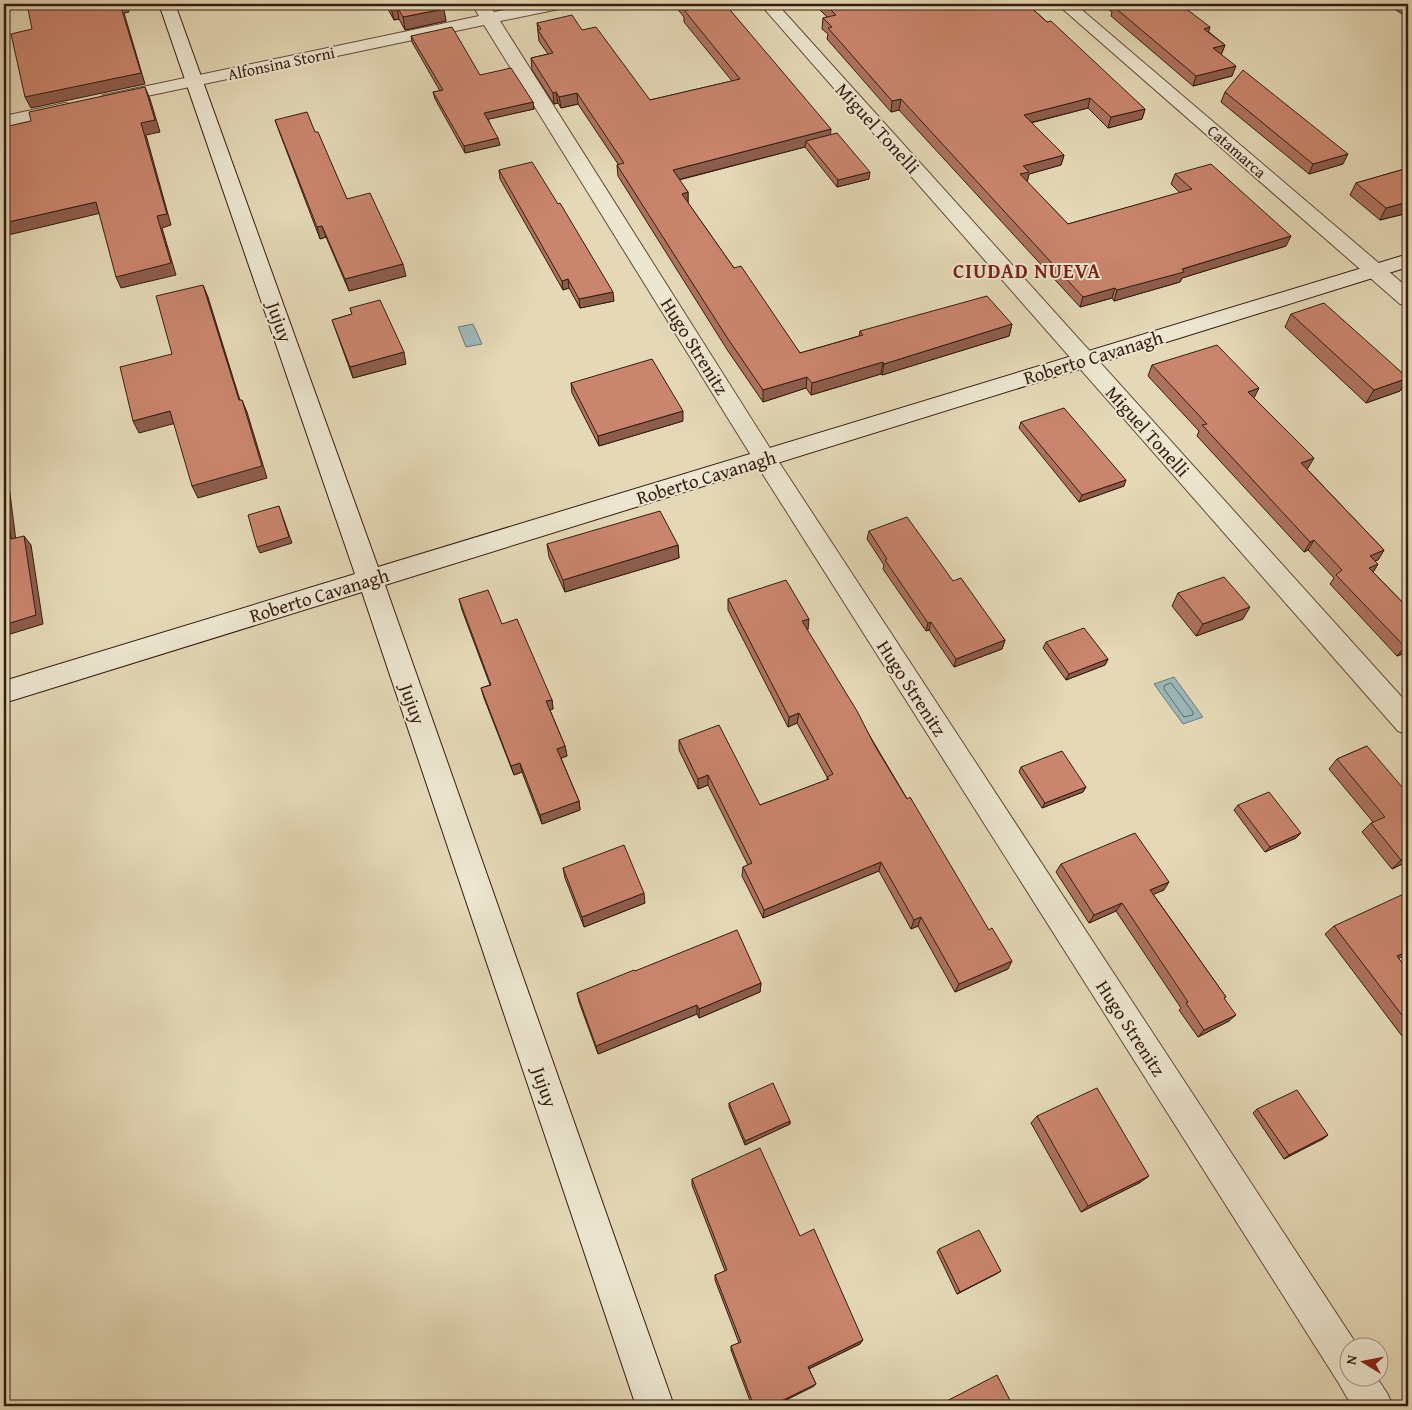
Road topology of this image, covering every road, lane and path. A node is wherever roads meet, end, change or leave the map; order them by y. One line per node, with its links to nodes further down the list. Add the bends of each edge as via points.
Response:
1 (167, 4): 6 (street, Jujuy)
2 (558, 4): 5 (street, Alfonsina Storni)
3 (768, 4): 11 (street, Miguel Tonelli)
4 (1065, 4): 9 (street, Catamarca)
5 (485, 11): 6 (street, Alfonsina Storni); 12 (street, Hugo Strenitz)
6 (195, 81): 7 (street, Alfonsina Storni); 13 (street, Jujuy)
7 (4, 122)
8 (1408, 260): 9 (street, Roberto Cavanagh)
9 (1376, 271): 10 (street, Catamarca); 11 (street, Roberto Cavanagh)
10 (1408, 299)
11 (1084, 360): 12 (street, Roberto Cavanagh); 15 (street, Miguel Tonelli)
12 (765, 459): 13 (street, Roberto Cavanagh); 16 (street, Hugo Strenitz)
13 (370, 579): 14 (street, Roberto Cavanagh); 18 (street, Jujuy)
14 (4, 692)
15 (1408, 723)
16 (1340, 1352)
17 (1362, 1388): 19 (street)
18 (655, 1406)
19 (1374, 1406)

